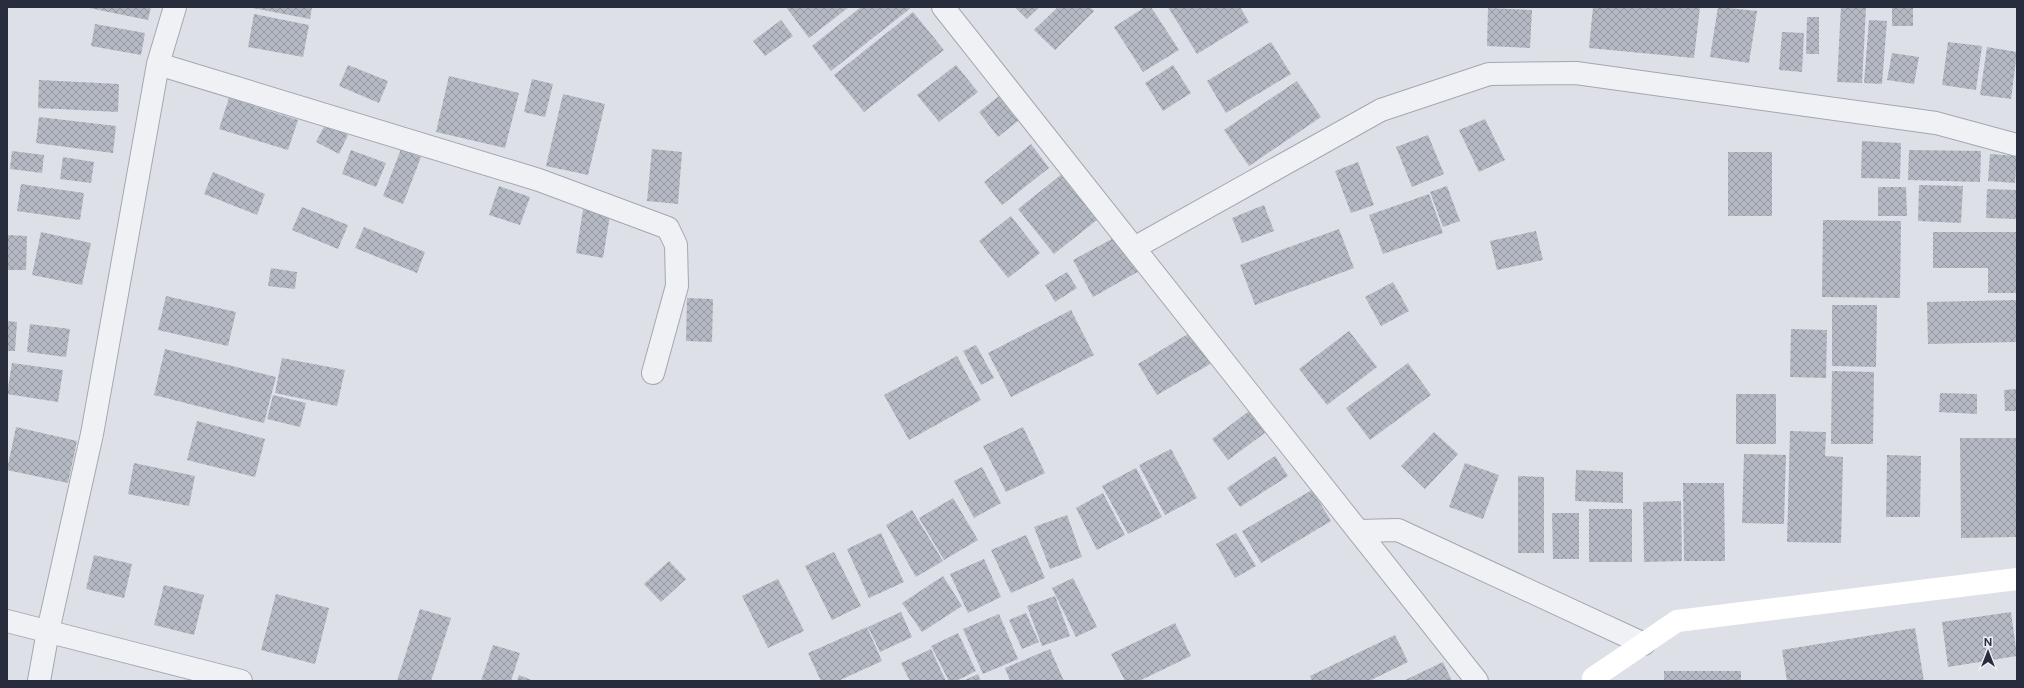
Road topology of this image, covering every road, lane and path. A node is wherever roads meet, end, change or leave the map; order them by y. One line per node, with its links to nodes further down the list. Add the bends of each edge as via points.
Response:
1 (175, 7): 3 (street)
2 (943, 7): 5 (street)
3 (158, 64): 6 (street, via 539,180 668,228 676,245 677,286); 10 (street, via 92,434)
4 (2017, 145): 5 (street, via 1936,123 1576,73 1489,74 1381,110)
5 (1134, 248): 7 (street)
6 (652, 373)
7 (1358, 531): 11 (street, via 1398,530); 14 (street)
8 (2017, 579): 11 (main road, via 1677,621)
9 (7, 620): 10 (street)
10 (48, 630): 12 (street); 13 (street)
11 (1644, 644): 15 (main road, via 1593,678)
12 (39, 681)
13 (241, 681)
14 (1477, 681)
15 (1594, 681)

